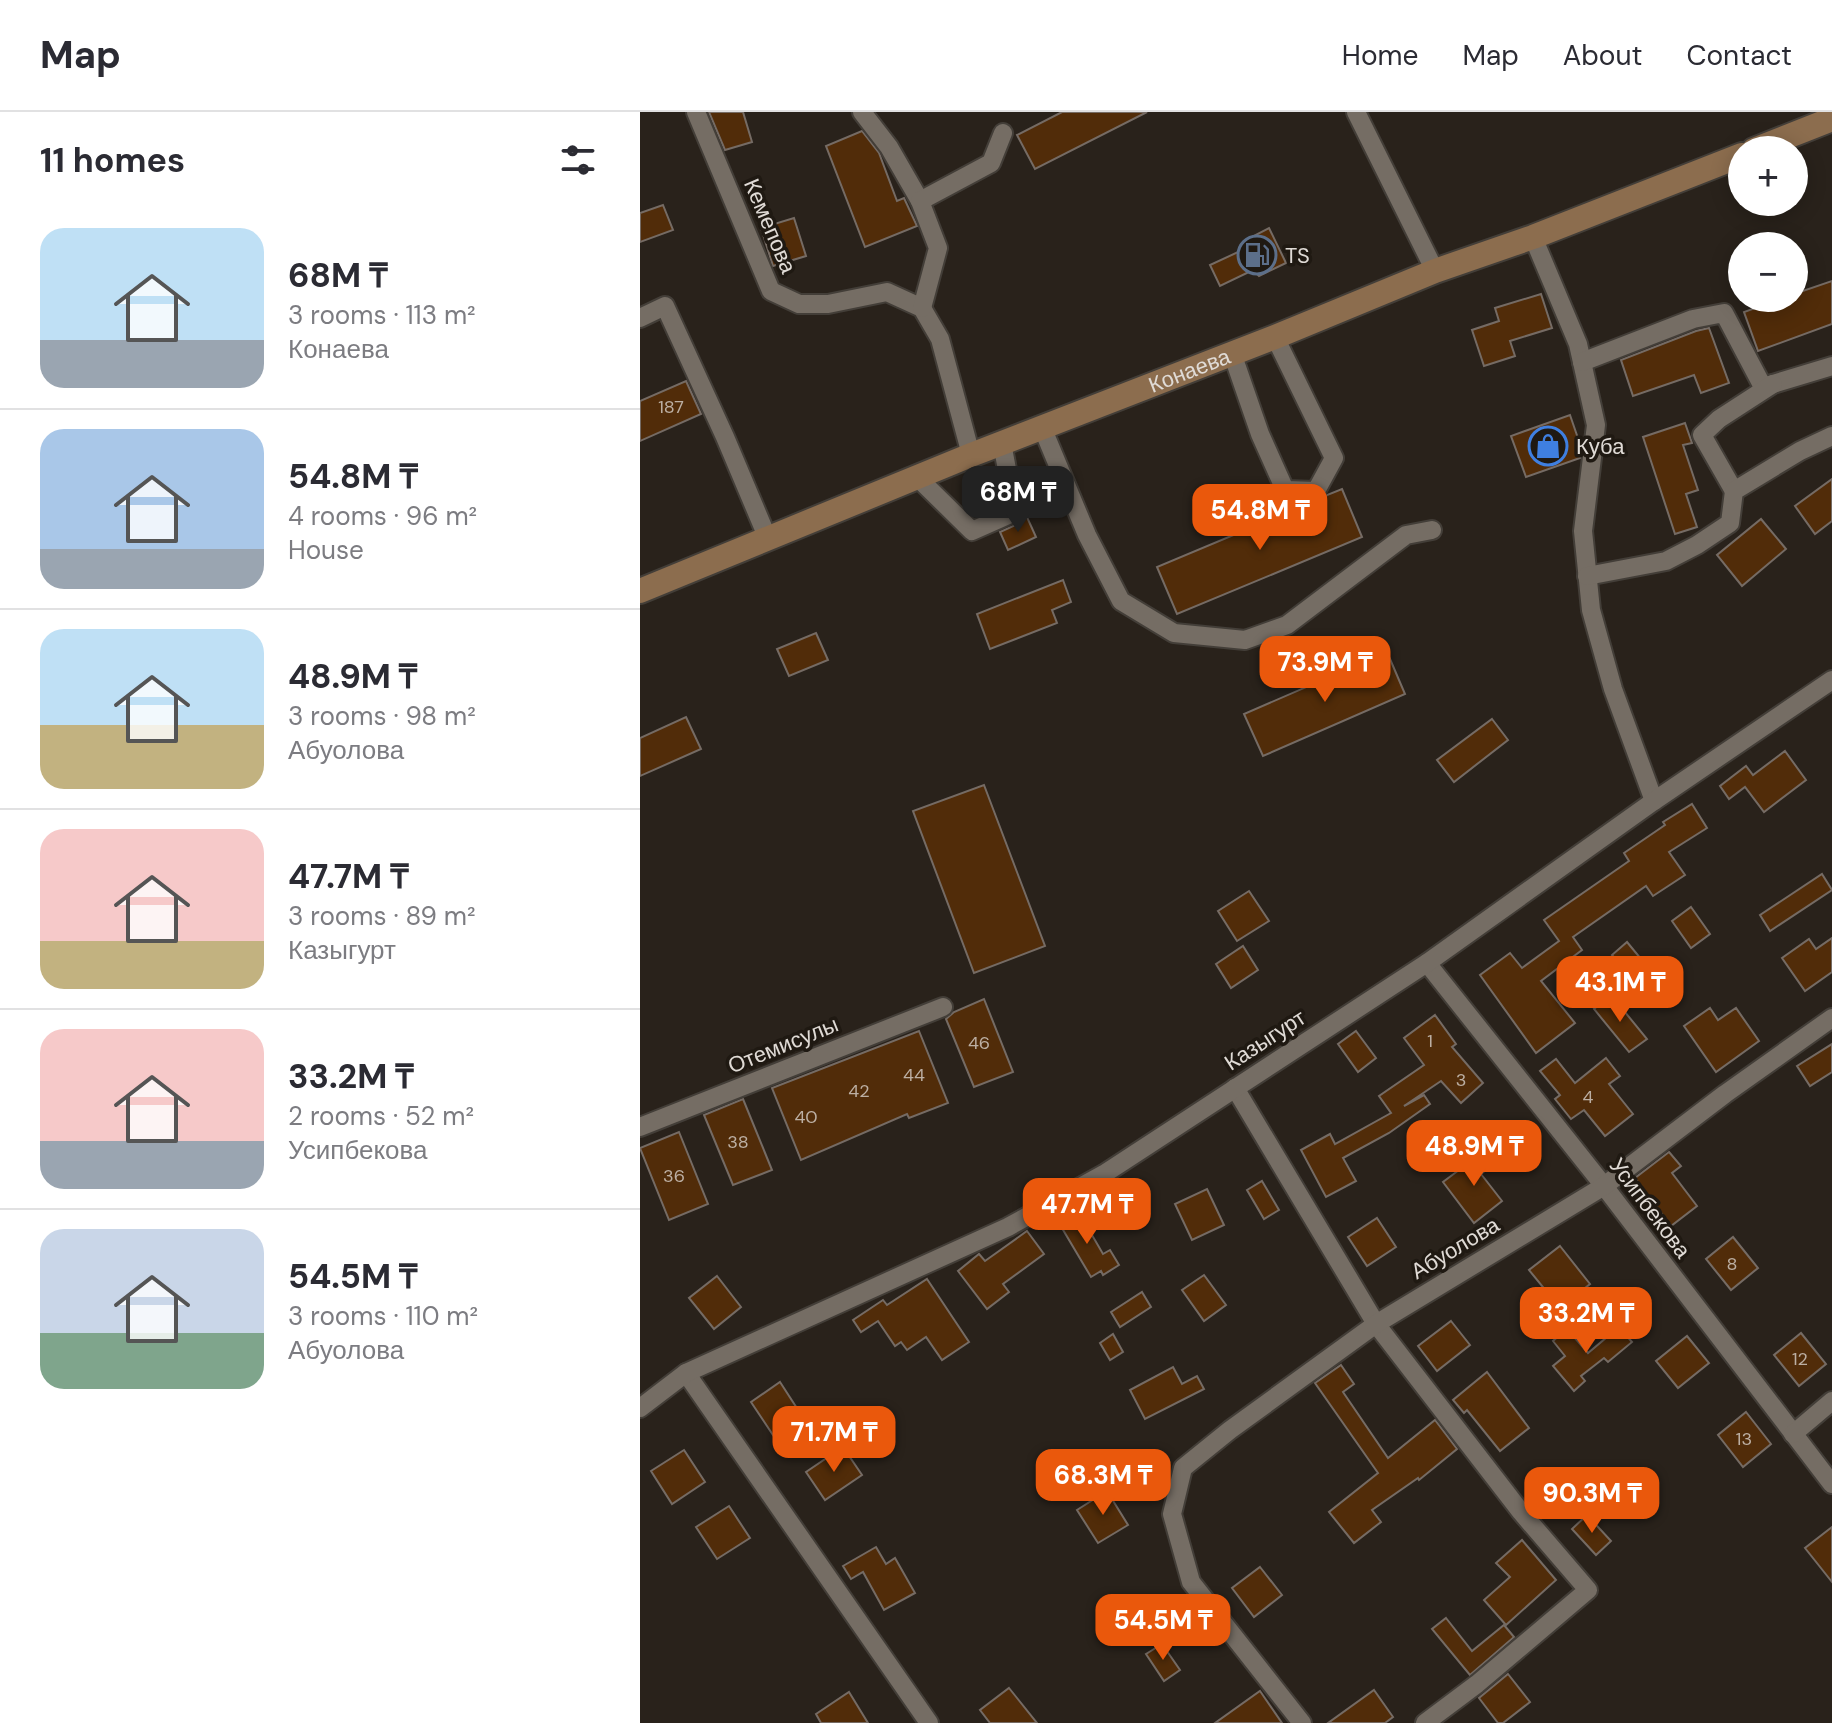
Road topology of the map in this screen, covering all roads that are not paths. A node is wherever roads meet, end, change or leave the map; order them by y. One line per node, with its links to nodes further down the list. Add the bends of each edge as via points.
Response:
1 (696, 112): 11 (street, Кемепова, via 771,291 799,304 887,292)
2 (862, 112): 8 (street)
3 (1356, 112): 10 (street)
4 (1832, 119): 6 (main road)
5 (1003, 133): 8 (street, via 991,163)
6 (1789, 136)
7 (1728, 160): 9 (main road, Конаева)
8 (920, 201): 11 (street, via 938,248)
9 (1533, 237): 10 (main road, Конаева); 15 (street)
10 (1435, 271): 13 (main road, Конаева)
11 (922, 308): 21 (street, via 940,339)
12 (640, 318): 25 (street, via 665,306)
13 (1275, 337): 14 (main road, Конаева); 14 (street, via 1334,458 1316,491 1285,490)
14 (1232, 353): 18 (main road, Конаева)
15 (1582, 362): 17 (street, via 1693,319 1724,313 1763,387); 26 (street, via 1596,425 1583,531)
16 (1832, 366): 17 (street)
17 (1773, 384): 23 (street, via 1702,435)
18 (1042, 427): 20 (main road, Конаева); 24 (street, via 1121,601 1174,633 1245,640 1287,625 1406,535)
19 (1832, 436): 23 (street)
20 (1002, 443): 21 (main road, Конаева); 22 (street, via 1015,512 972,531)
21 (971, 455): 22 (main road, Конаева)
22 (917, 477): 25 (main road, Конаева)
23 (1734, 491): 26 (street, via 1730,523 1697,545 1666,561)
24 (1432, 530)
25 (768, 539): 27 (main road, Конаева)
26 (1587, 576): 29 (street, via 1613,689)
27 (640, 591)
28 (1829, 687): 29 (street, Казыгурт)
29 (1654, 801): 30 (street, Казыгурт)
30 (1427, 963): 33 (street, Казыгурт); 35 (street, Усипбекова)
31 (943, 1007): 34 (street, Отемисулы)
32 (1832, 1018): 35 (street, Абуолова)
33 (1235, 1088): 36 (street); 37 (street, Казыгурт, via 1104,1174 1008,1227)
34 (640, 1127)
35 (1604, 1186): 36 (street, Абуолова); 40 (street, Усипбекова)
36 (1376, 1324): 43 (street, Абуолова, via 1183,1468 1172,1514 1191,1582); 44 (street, via 1588,1590)
37 (686, 1373): 39 (street, Казыгурт); 42 (street)
38 (1832, 1401): 40 (street)
39 (640, 1408)
40 (1793, 1434): 41 (street, Усипбекова)
41 (1832, 1484)
42 (929, 1723)
43 (1302, 1723)
44 (1425, 1723)

